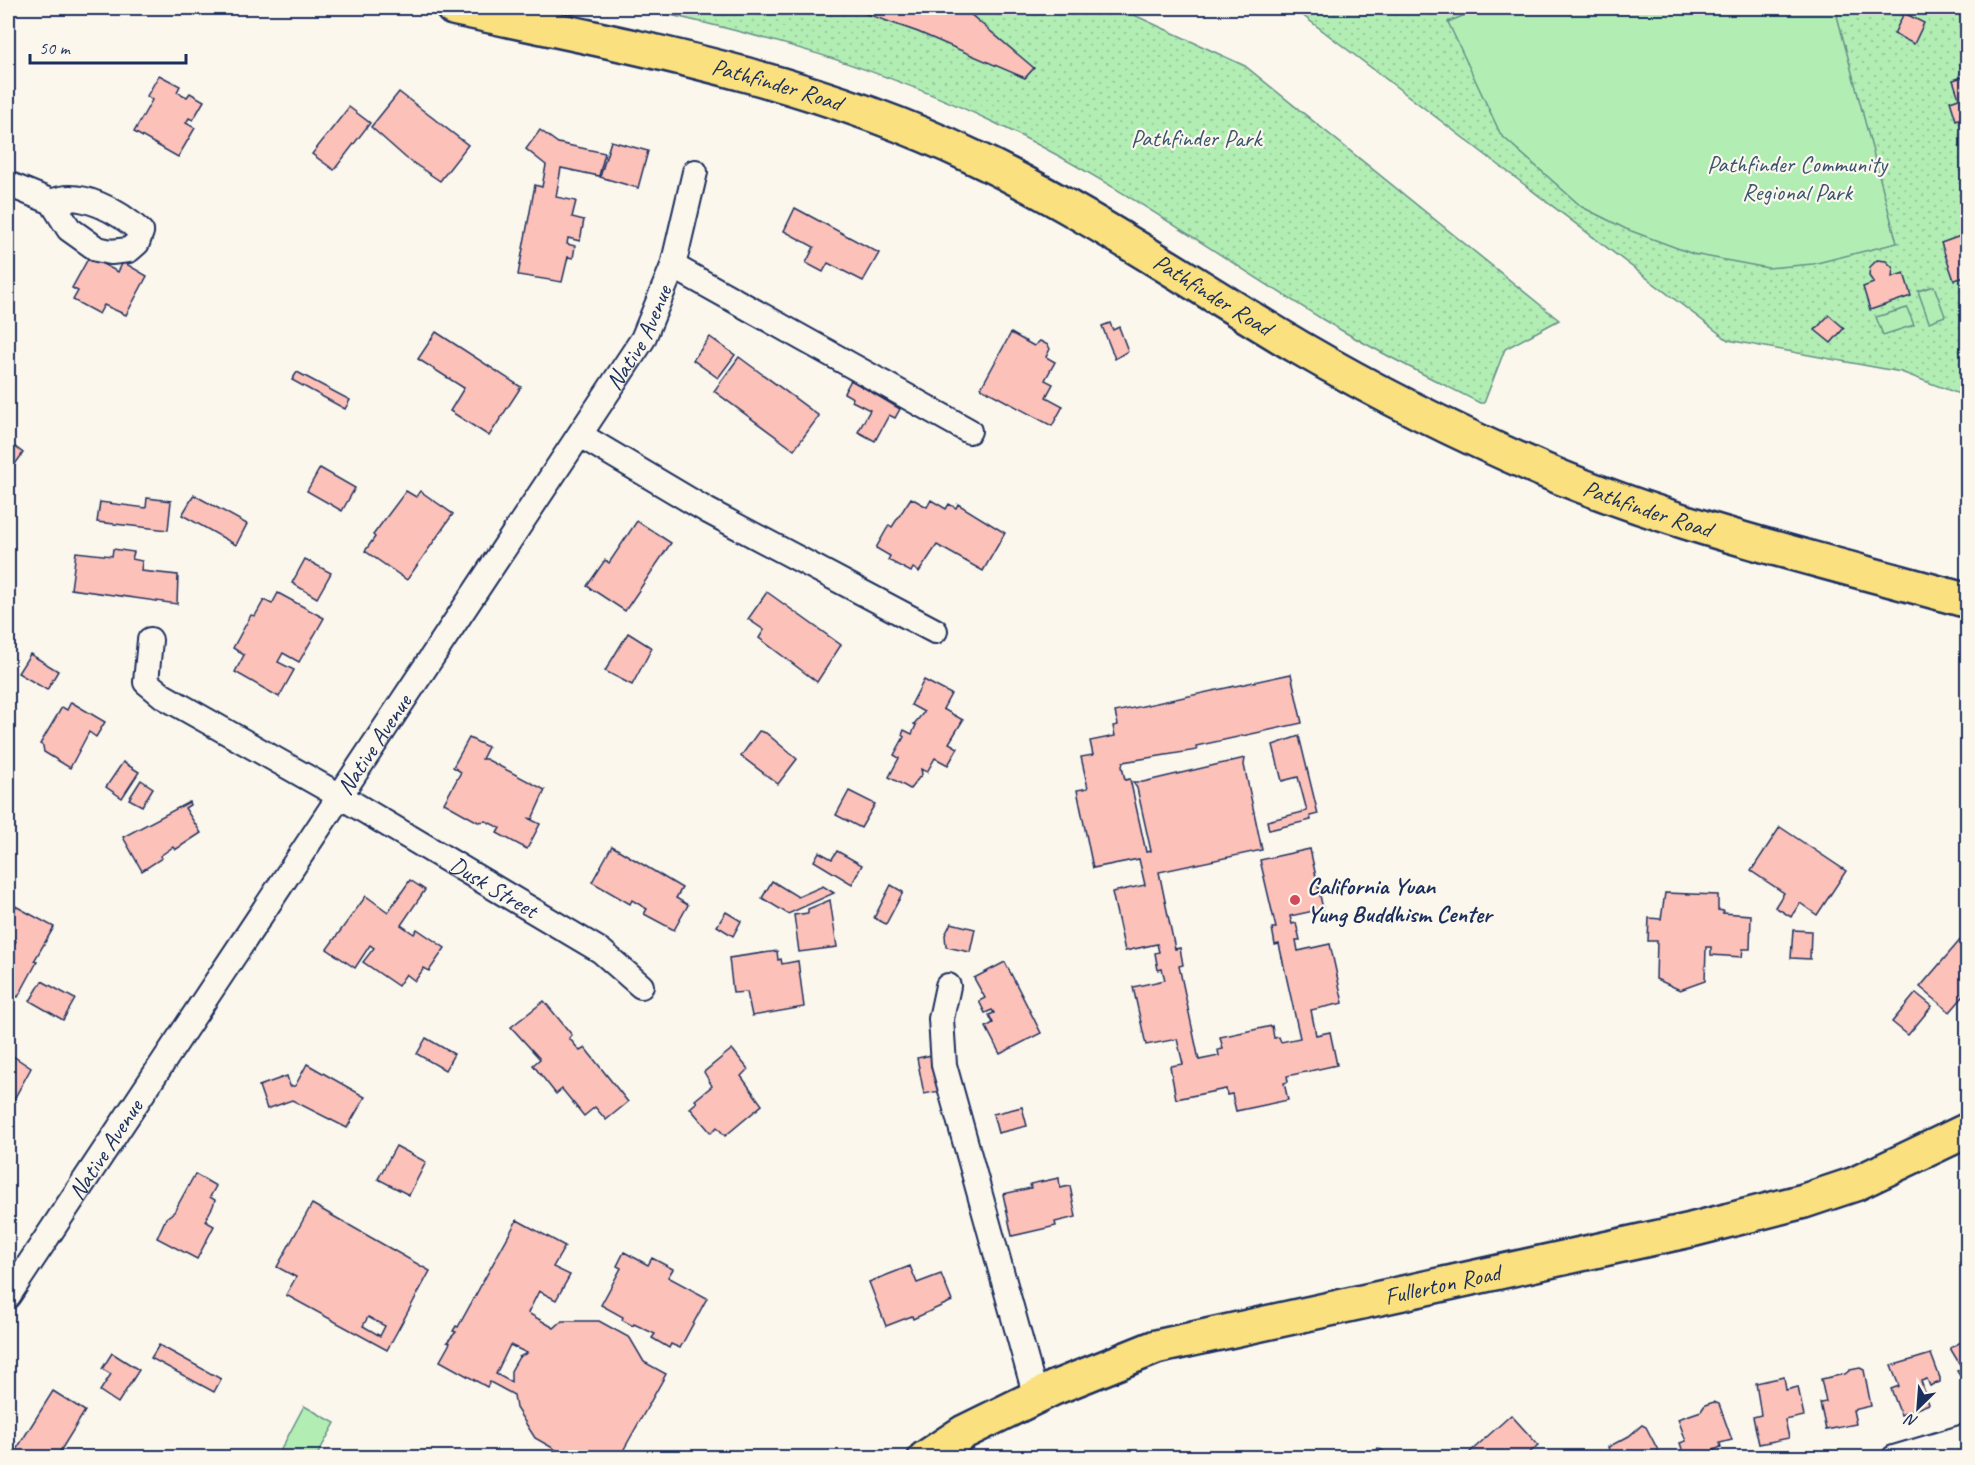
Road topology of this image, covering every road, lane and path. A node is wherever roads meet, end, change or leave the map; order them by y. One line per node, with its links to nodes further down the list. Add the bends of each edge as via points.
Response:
1 (453, 8): 8 (main road, Pathfinder Road, via 748,74 905,127 1061,202 1387,397 1540,469 1690,522)
2 (695, 172): 5 (street, Native Avenue)
3 (8, 184): 4 (street)
4 (52, 202)
5 (673, 266): 6 (street); 7 (street, Native Avenue, via 643,339)
6 (969, 431)
7 (580, 435): 9 (street, via 708,511); 11 (street, Native Avenue)
8 (1968, 601)
9 (935, 631)
10 (150, 640): 11 (street, Dusk Street, via 146,682 154,689)
11 (340, 796): 12 (street, Dusk Street, via 601,951); 15 (street, Native Avenue)
12 (641, 986)
13 (948, 986): 16 (street, via 941,1019 944,1065)
14 (1968, 1130): 16 (main road, Fullerton Road, via 1855,1184 1804,1200 1691,1230 1156,1347)
15 (8, 1296)
16 (1036, 1397): 18 (main road, Fullerton Road, via 964,1432)
17 (1968, 1436): 19 (street)
18 (925, 1458)
19 (1894, 1458)

